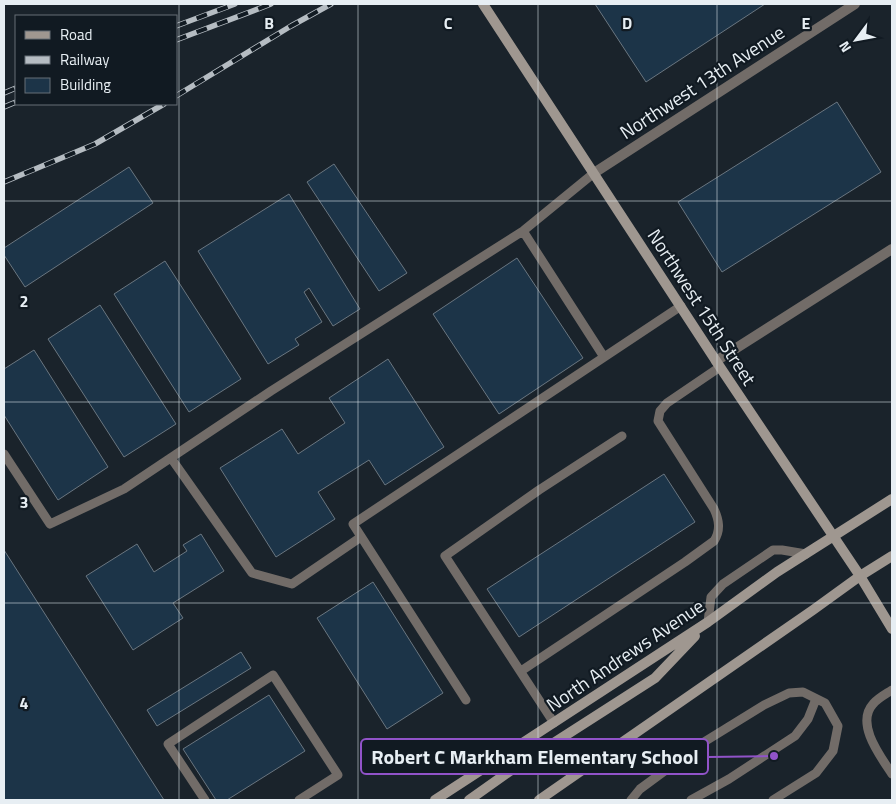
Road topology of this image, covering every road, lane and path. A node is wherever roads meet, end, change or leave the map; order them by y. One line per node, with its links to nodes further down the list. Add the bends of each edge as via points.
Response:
1 (483, 4): 3 (street, Northwest 15th Street)
2 (848, 6): 3 (street, Northwest 13th Avenue)
3 (594, 173): 4 (lane); 6 (street, Northwest 15th Street)
4 (523, 232): 7 (lane); 11 (lane)
5 (892, 249): 8 (street)
6 (681, 306): 7 (lane); 8 (street, Northwest 15th Street)
7 (604, 357): 13 (lane, via 353,524)
8 (718, 364): 14 (street, Northwest 15th Street); 20 (lane, via 667,403 658,421 714,509 719,525 714,541)
9 (622, 436): 20 (lane, via 445,556)
10 (4, 454): 11 (lane, via 50,524 124,489)
11 (171, 458): 13 (lane, via 252,574 292,584)
12 (892, 499): 14 (street, North Andrews Avenue)
13 (361, 537): 23 (lane)
14 (833, 537): 15 (street, North Andrews Avenue); 17 (street, Northwest 15th Street)
15 (806, 554): 18 (street, North Andrews Avenue); 18 (lane, via 774,550 723,584 711,597)
16 (892, 556): 17 (street)
17 (860, 576): 19 (street, Northwest 15th Street); 30 (street)
18 (708, 622): 24 (street, North Andrews Avenue); 29 (street, via 655,678)
19 (892, 629)
20 (521, 672): 24 (lane)
21 (892, 690): 25 (lane, via 873,704 867,720 875,749)
22 (816, 699): 31 (lane, via 803,692 788,693 764,706 704,742 640,789); 32 (lane, via 808,719 795,736); 33 (lane, via 825,703 838,726 833,751 816,773)
23 (466, 700)
24 (554, 723): 28 (street, North Andrews Avenue)
25 (892, 774)
26 (205, 800): 27 (lane, via 168,744 272,675 338,775)
27 (299, 800)
28 (435, 800)
29 (469, 800)
30 (539, 800)
31 (631, 800)
32 (692, 800)
33 (773, 800)

